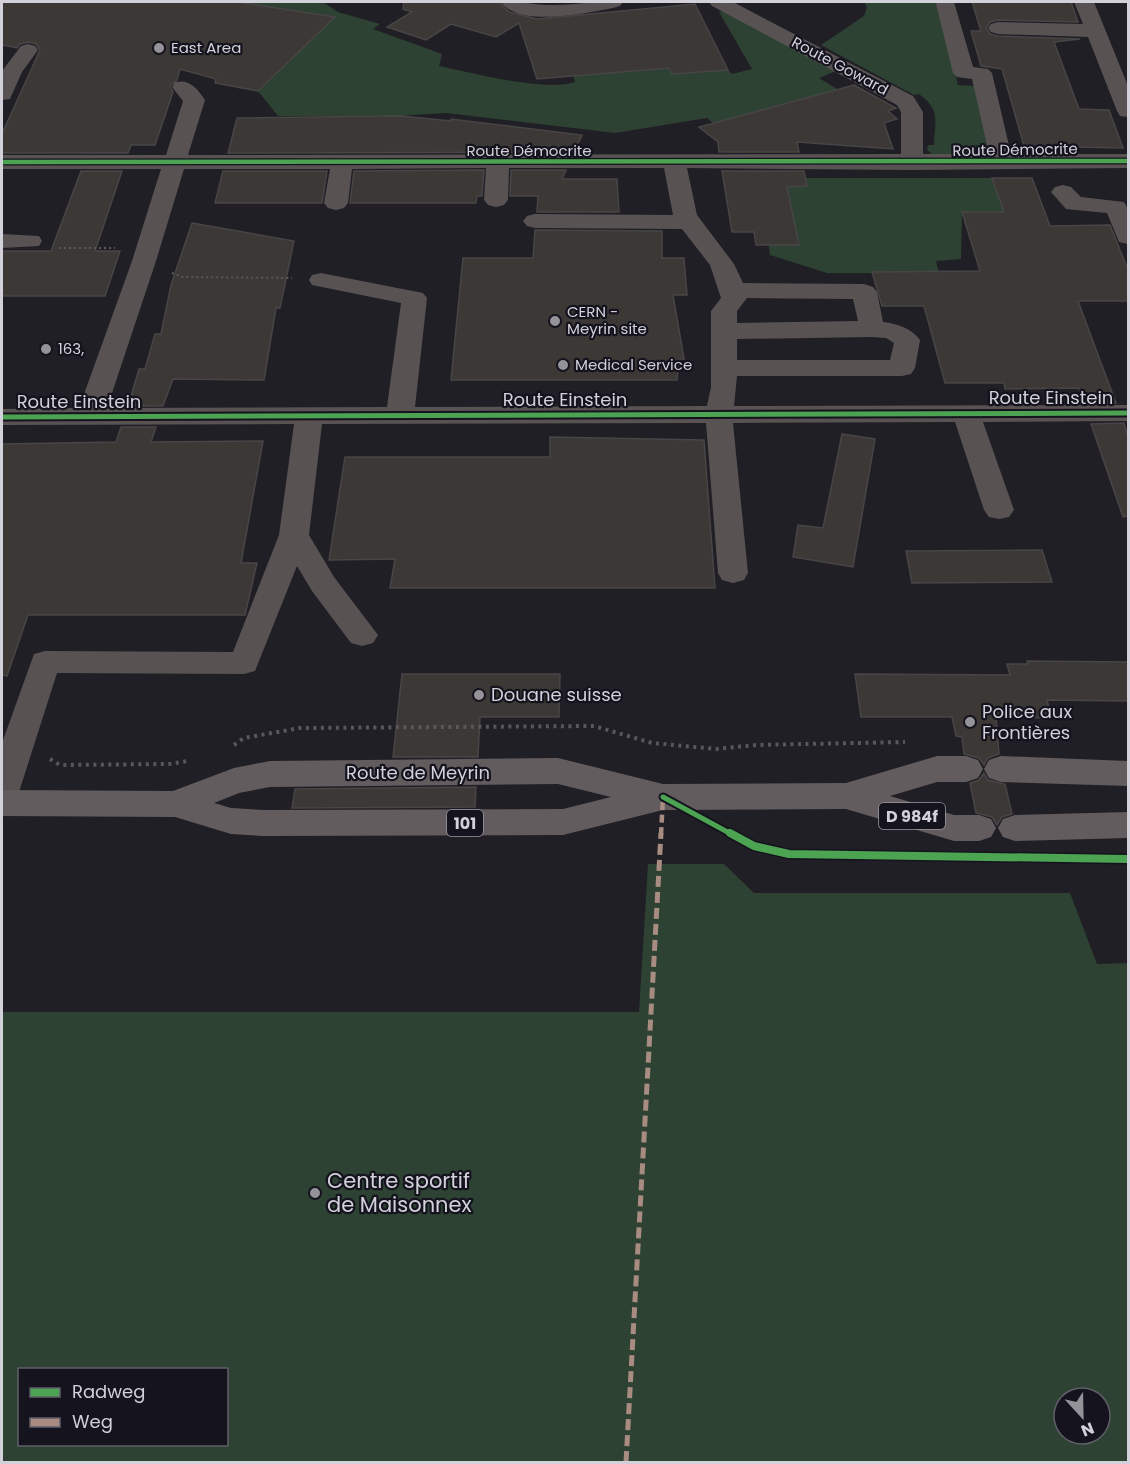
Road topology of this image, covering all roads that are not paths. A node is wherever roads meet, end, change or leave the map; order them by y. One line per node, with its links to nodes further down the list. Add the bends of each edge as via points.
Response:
1 (511, 2): 2 (street, via 536,10 558,11)
2 (613, 2)
3 (719, 2): 19 (street, Route Goward, via 905,101 912,112)
4 (1084, 2): 7 (street)
5 (946, 4): 16 (street, via 964,73 981,73)
6 (998, 28): 7 (street)
7 (1096, 31): 11 (street)
8 (28, 50): 10 (street, via 12,71)
9 (183, 87): 14 (street, via 194,100)
10 (2, 94)
11 (1128, 111)
12 (1128, 161): 16 (street, Route Démocrite)
13 (2, 162): 14 (street, Route Démocrite)
14 (176, 162): 15 (street, Route Démocrite); 39 (street)
15 (342, 162): 17 (street, Route Démocrite); 22 (street)
16 (1002, 162): 19 (street, Route Démocrite)
17 (498, 163): 18 (street, Route Démocrite); 21 (street)
18 (674, 163): 19 (street, Route Démocrite); 24 (street)
19 (912, 163)
20 (1063, 192): 25 (street, via 1074,204 1116,207)
21 (496, 200)
22 (336, 203)
23 (535, 221): 24 (street)
24 (688, 222): 29 (street, via 731,277)
25 (1128, 237)
26 (2, 241): 27 (street)
27 (40, 245)
28 (321, 280): 37 (street, via 414,298)
29 (733, 290): 30 (street, via 864,291); 31 (street, via 734,298 724,312)
30 (872, 329): 31 (street); 32 (street, via 893,331 907,340 902,368)
31 (723, 331): 32 (street)
32 (723, 368): 35 (street)
33 (966, 412): 34 (street, Route Einstein); 35 (street, Route Einstein); 40 (street)
34 (1128, 413)
35 (719, 414): 37 (street, Route Einstein); 42 (street)
36 (309, 415): 37 (street, Route Einstein); 39 (street, Route Einstein); 41 (street)
37 (400, 415)
38 (2, 417): 39 (street, Route Einstein)
39 (90, 417)
40 (999, 510)
41 (294, 535): 43 (street, via 323,584); 47 (street, via 244,663 45,662)
42 (733, 573)
43 (362, 635)
44 (966, 769): 48 (main road, Route de Meyrin / D 984f, via 937,769)
45 (1001, 769): 46 (main road)
46 (1128, 774)
47 (2, 792)
48 (846, 796): 50 (main road, Route de Meyrin / D 984f); 54 (main road, Route de Meyrin / D 984f, via 954,828)
49 (663, 797): 50 (main road, Route de Meyrin / 101); 52 (main road, Route de Meyrin / 101, via 563,822 263,823 231,821); 52 (main road, Route de Meyrin / 101, via 558,771 270,774 234,782)
50 (726, 798)
51 (2, 803): 52 (main road, Route de Meyrin / 101)
52 (175, 804)
53 (1128, 825): 55 (main road)
54 (980, 828)
55 (1015, 828)

